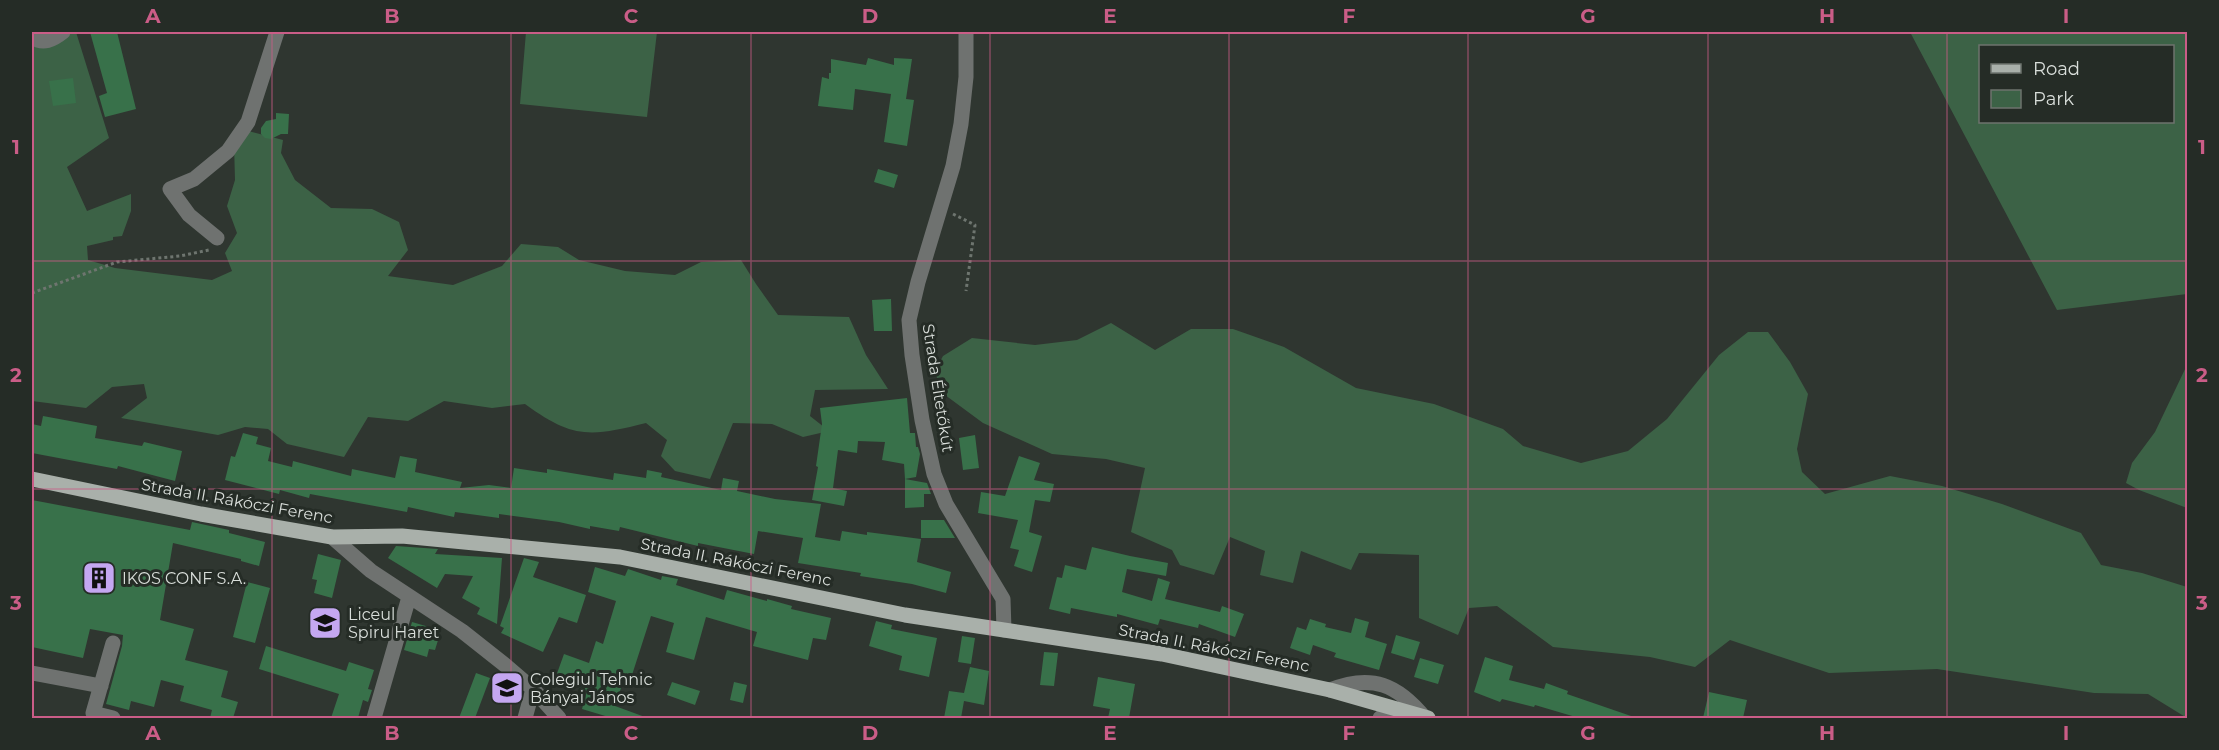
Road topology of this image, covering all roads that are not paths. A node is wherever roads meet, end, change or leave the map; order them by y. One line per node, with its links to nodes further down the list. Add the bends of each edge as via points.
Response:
1 (63, 32): 4 (street, via 46,41)
2 (277, 32): 5 (street, via 248,122 228,151 195,179 170,189 189,215)
3 (966, 32): 9 (street, Strada Éltetőkút, via 962,124 909,320 934,474 946,504 1003,599)
4 (32, 37)
5 (217, 238)
6 (32, 479): 7 (main road, Strada II. Rákóczi Ferenc)
7 (332, 537): 8 (street); 9 (main road, Strada II. Rákóczi Ferenc, via 402,536 620,557 905,615)
8 (409, 597): 13 (street, via 462,631); 17 (street)
9 (1004, 630): 14 (main road, Strada II. Rákóczi Ferenc, via 1162,654)
10 (113, 643): 12 (street)
11 (32, 673): 12 (street)
12 (101, 686): 16 (street, via 93,713)
13 (533, 689): 18 (street); 19 (street)
14 (1330, 690): 15 (main road, Strada II. Rákóczi Ferenc); 21 (street, via 1360,682 1390,688 1411,700)
15 (1395, 709): 20 (street); 21 (main road, Strada II. Rákóczi Ferenc)
16 (113, 718)
17 (374, 718)
18 (525, 718)
19 (559, 718)
20 (1380, 718)
21 (1426, 718)

